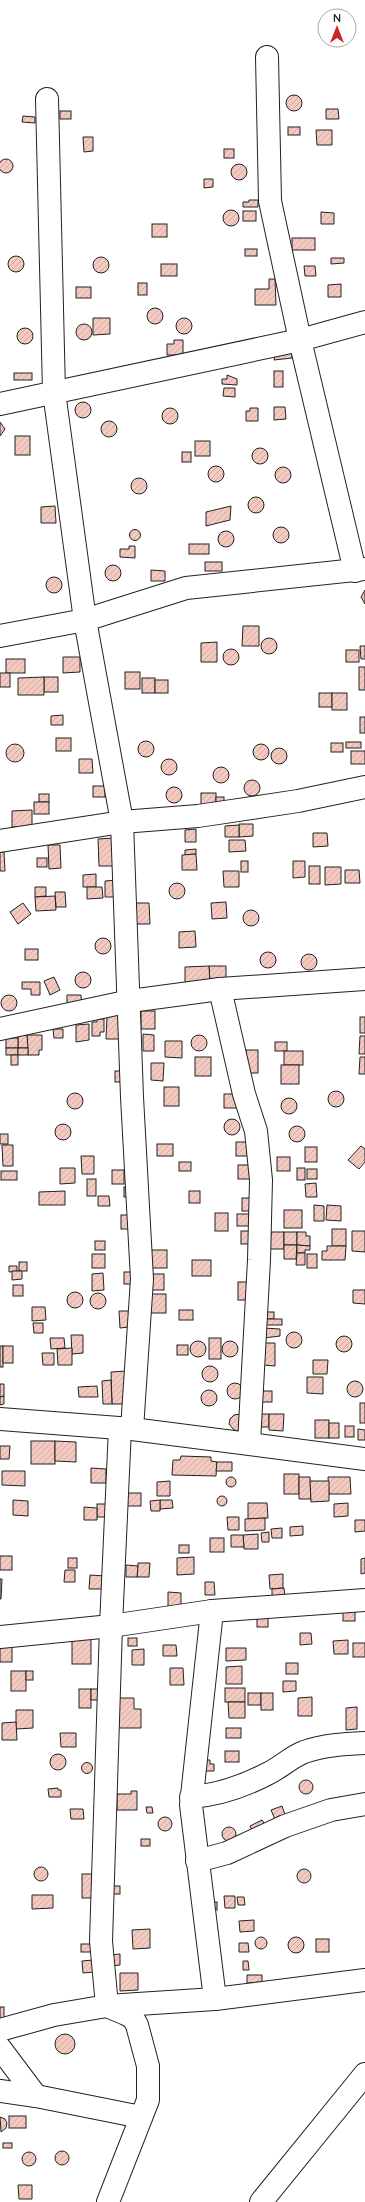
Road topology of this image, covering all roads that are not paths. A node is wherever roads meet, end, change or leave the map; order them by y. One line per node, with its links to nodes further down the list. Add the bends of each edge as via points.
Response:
1 (267, 57): 4 (street, via 270,201)
2 (47, 99): 5 (street)
3 (365, 322): 4 (street)
4 (300, 340): 5 (street); 7 (street)
5 (54, 392): 6 (street); 8 (street)
6 (0, 404)
7 (360, 570): 8 (street, via 186,588)
8 (85, 620): 9 (street); 11 (street)
9 (0, 636)
10 (365, 787): 11 (street, via 298,801 198,816)
11 (122, 822): 12 (street); 15 (street)
12 (0, 841)
13 (365, 979): 14 (street)
14 (220, 989): 15 (street); 19 (street, via 244,1094 256,1131 261,1180)
15 (130, 1001): 16 (street); 18 (street, via 132,1097 142,1279)
16 (0, 1029)
17 (0, 1419): 18 (street)
18 (126, 1429): 19 (street); 23 (street)
19 (249, 1443): 20 (street)
20 (365, 1459)
21 (365, 1600): 22 (street)
22 (212, 1611): 23 (street); 26 (street)
23 (111, 1626): 24 (street); 31 (street, via 101,1941)
24 (0, 1637)
25 (365, 1743): 26 (street, via 341,1744 305,1752 268,1774 232,1789)
26 (191, 1797): 28 (street)
27 (365, 1804): 28 (street, via 331,1810 285,1826 227,1853)
28 (197, 1861): 30 (street)
29 (365, 1980): 30 (street)
30 (215, 1999): 31 (street)
31 (107, 2006): 32 (street, via 54,2015); 37 (street, via 133,2018 137,2025 148,2066 148,2100)
32 (0, 2030)
33 (0, 2048): 36 (street)
34 (365, 2074): 39 (street)
35 (0, 2091): 36 (street)
36 (36, 2096): 37 (street)
37 (141, 2117): 38 (street)
38 (108, 2202)
39 (261, 2202)

